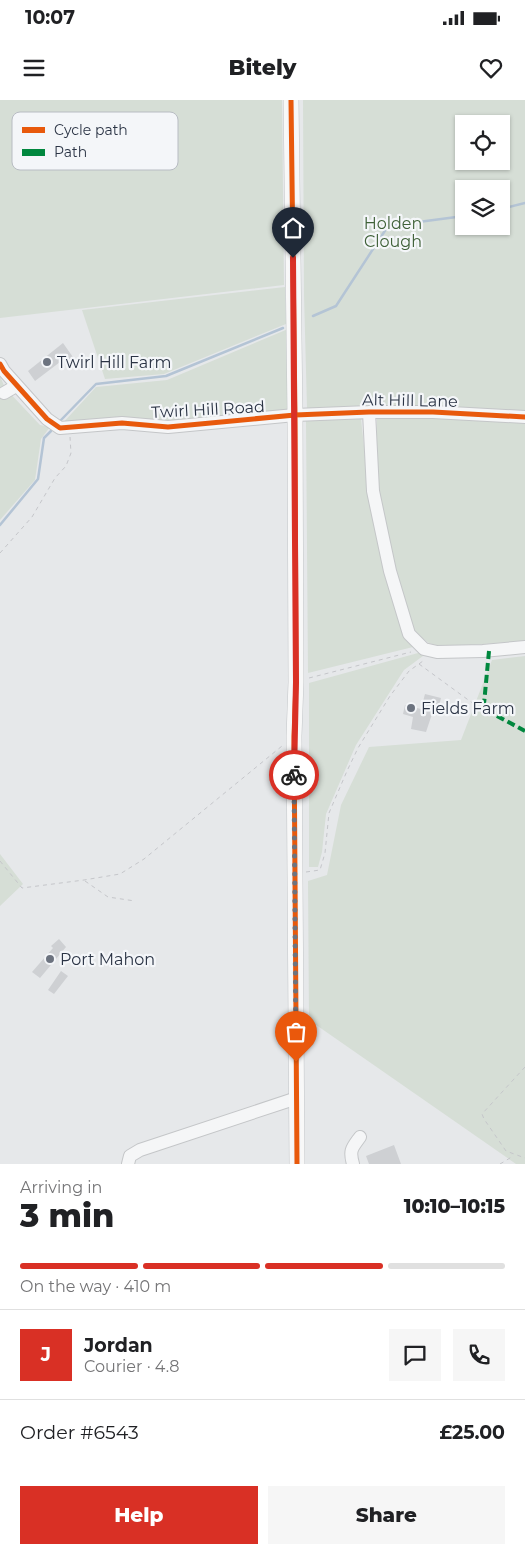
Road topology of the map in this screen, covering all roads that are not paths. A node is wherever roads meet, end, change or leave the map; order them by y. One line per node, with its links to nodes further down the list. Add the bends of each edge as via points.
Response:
1 (291, 100): 6 (main road)
2 (0, 364): 3 (street)
3 (16, 386): 4 (street); 6 (street, Twirl Hill Road, via 60,428 122,423 168,427)
4 (4, 393)
5 (369, 412): 6 (street, Alt Hill Lane); 7 (street, Alt Hill Lane); 8 (street, via 372,490 390,572 410,634 430,651)
6 (295, 415): 9 (main road)
7 (525, 417)
8 (525, 647)
9 (297, 1098): 11 (street, via 140,1150 130,1156); 12 (main road)
10 (360, 1137): 13 (street, via 351,1150)
11 (128, 1164)
12 (297, 1164)
13 (353, 1164)

